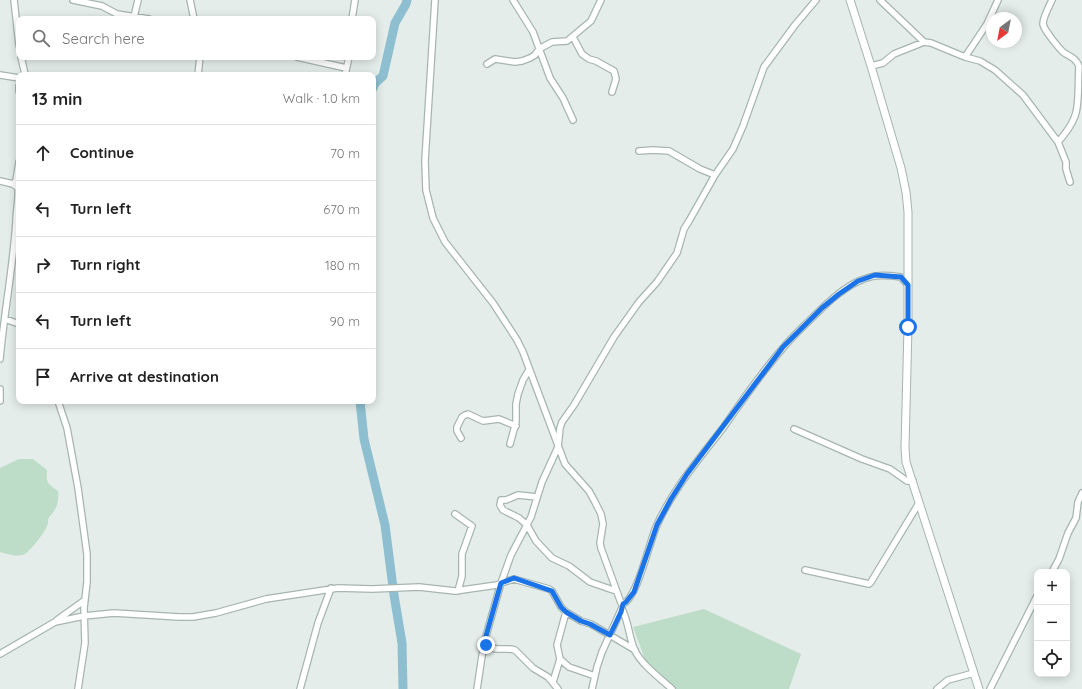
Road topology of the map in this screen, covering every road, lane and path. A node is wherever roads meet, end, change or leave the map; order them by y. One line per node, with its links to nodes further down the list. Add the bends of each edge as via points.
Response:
1 (14, 0): 18 (street)
2 (73, 0): 14 (street, via 102,6 117,14)
3 (138, 0): 15 (street)
4 (190, 0): 16 (street)
5 (355, 0): 17 (street)
6 (435, 0): 50 (street, via 425,143 429,204 445,242 507,322 523,352)
7 (513, 0): 21 (street, via 533,32)
8 (601, 0): 19 (street, via 591,21)
9 (816, 0): 39 (street, via 764,67 743,126)
10 (850, 0): 28 (street)
11 (880, 0): 20 (street)
12 (998, 0): 22 (street, via 987,24)
13 (1052, 0): 37 (street, via 1043,25 1062,51 1073,57 1079,66 1076,114)
14 (128, 16)
15 (134, 16)
16 (193, 16)
17 (352, 16)
18 (16, 18)
19 (573, 37): 21 (street, via 567,41 552,42); 35 (street, via 582,54 614,71 616,79)
20 (924, 42): 22 (street); 28 (street, via 894,54 883,63)
21 (539, 49): 27 (street, via 535,55 522,61 495,59); 36 (street, via 550,78 564,98)
22 (965, 57): 37 (street, via 980,61 995,70 1023,95)
23 (22, 60): 30 (street)
24 (200, 60): 31 (street)
25 (310, 60): 29 (street)
26 (347, 60): 29 (street)
27 (487, 64)
28 (871, 66): 46 (street, via 906,192)
29 (346, 68): 32 (street)
30 (24, 72)
31 (198, 72)
32 (345, 72)
33 (0, 75): 34 (street)
34 (16, 78)
35 (612, 92)
36 (573, 120)
37 (1058, 142): 42 (street)
38 (639, 151): 39 (street, via 669,151)
39 (715, 175): 58 (street, via 684,229 677,252 614,337 562,422)
40 (0, 181): 43 (street)
41 (16, 181): 43 (street)
42 (1070, 182)
43 (13, 184): 44 (street)
44 (16, 186)
45 (16, 222): 47 (street)
46 (908, 285): 59 (street, via 905,448); 73 (street, via 901,277 885,275 875,275 858,281 822,308 783,347 671,499 655,530 634,592)
47 (5, 319): 48 (street); 49 (street)
48 (16, 323)
49 (0, 359)
50 (529, 370): 54 (street, via 518,394); 58 (street)
51 (0, 389): 52 (street)
52 (0, 401)
53 (59, 404): 71 (street, via 67,428 86,541 88,569)
54 (516, 426): 56 (street, via 499,419 483,421 468,414 462,417 457,427); 57 (street)
55 (794, 429): 59 (street, via 890,469)
56 (461, 438)
57 (510, 444)
58 (558, 447): 61 (street); 70 (street, via 565,464 589,491 601,514 603,527 600,543)
59 (912, 482): 62 (street)
60 (1082, 493): 65 (street, via 1076,518)
61 (537, 497): 64 (street); 64 (street, via 518,495 500,502 503,510 520,518)
62 (919, 503): 66 (street, via 869,584); 82 (street)
63 (455, 514): 69 (street, via 472,526 462,554 462,576)
64 (527, 525): 67 (street, via 511,555); 70 (street, via 536,541 552,558 569,566 590,582)
65 (1053, 569)
66 (805, 570)
67 (501, 583): 69 (street); 74 (street, via 514,578 549,589); 78 (street)
68 (331, 588): 69 (street, via 419,587); 75 (street, via 266,599 216,614 193,617 114,613); 86 (street, via 318,623)
69 (458, 591)
70 (616, 591): 73 (street)
71 (85, 600): 75 (street); 76 (street)
72 (1034, 602): 93 (street)
73 (622, 607): 77 (street); 79 (street)
74 (566, 612): 77 (street); 81 (street, via 557,645)
75 (84, 616): 76 (street); 85 (street, via 85,643)
76 (55, 622): 80 (street)
77 (610, 635): 79 (street); 83 (street)
78 (484, 643): 84 (street, via 501,650 516,650); 87 (street)
79 (635, 650): 90 (street, via 644,663)
80 (0, 654)
81 (560, 659): 83 (street, via 569,667); 84 (street)
82 (974, 673): 91 (street, via 948,680); 92 (street)
83 (595, 676): 89 (street)
84 (553, 682): 88 (street)
85 (78, 689)
86 (300, 689)
87 (477, 689)
88 (558, 689)
89 (592, 689)
90 (672, 689)
91 (937, 689)
92 (979, 689)
93 (990, 689)

